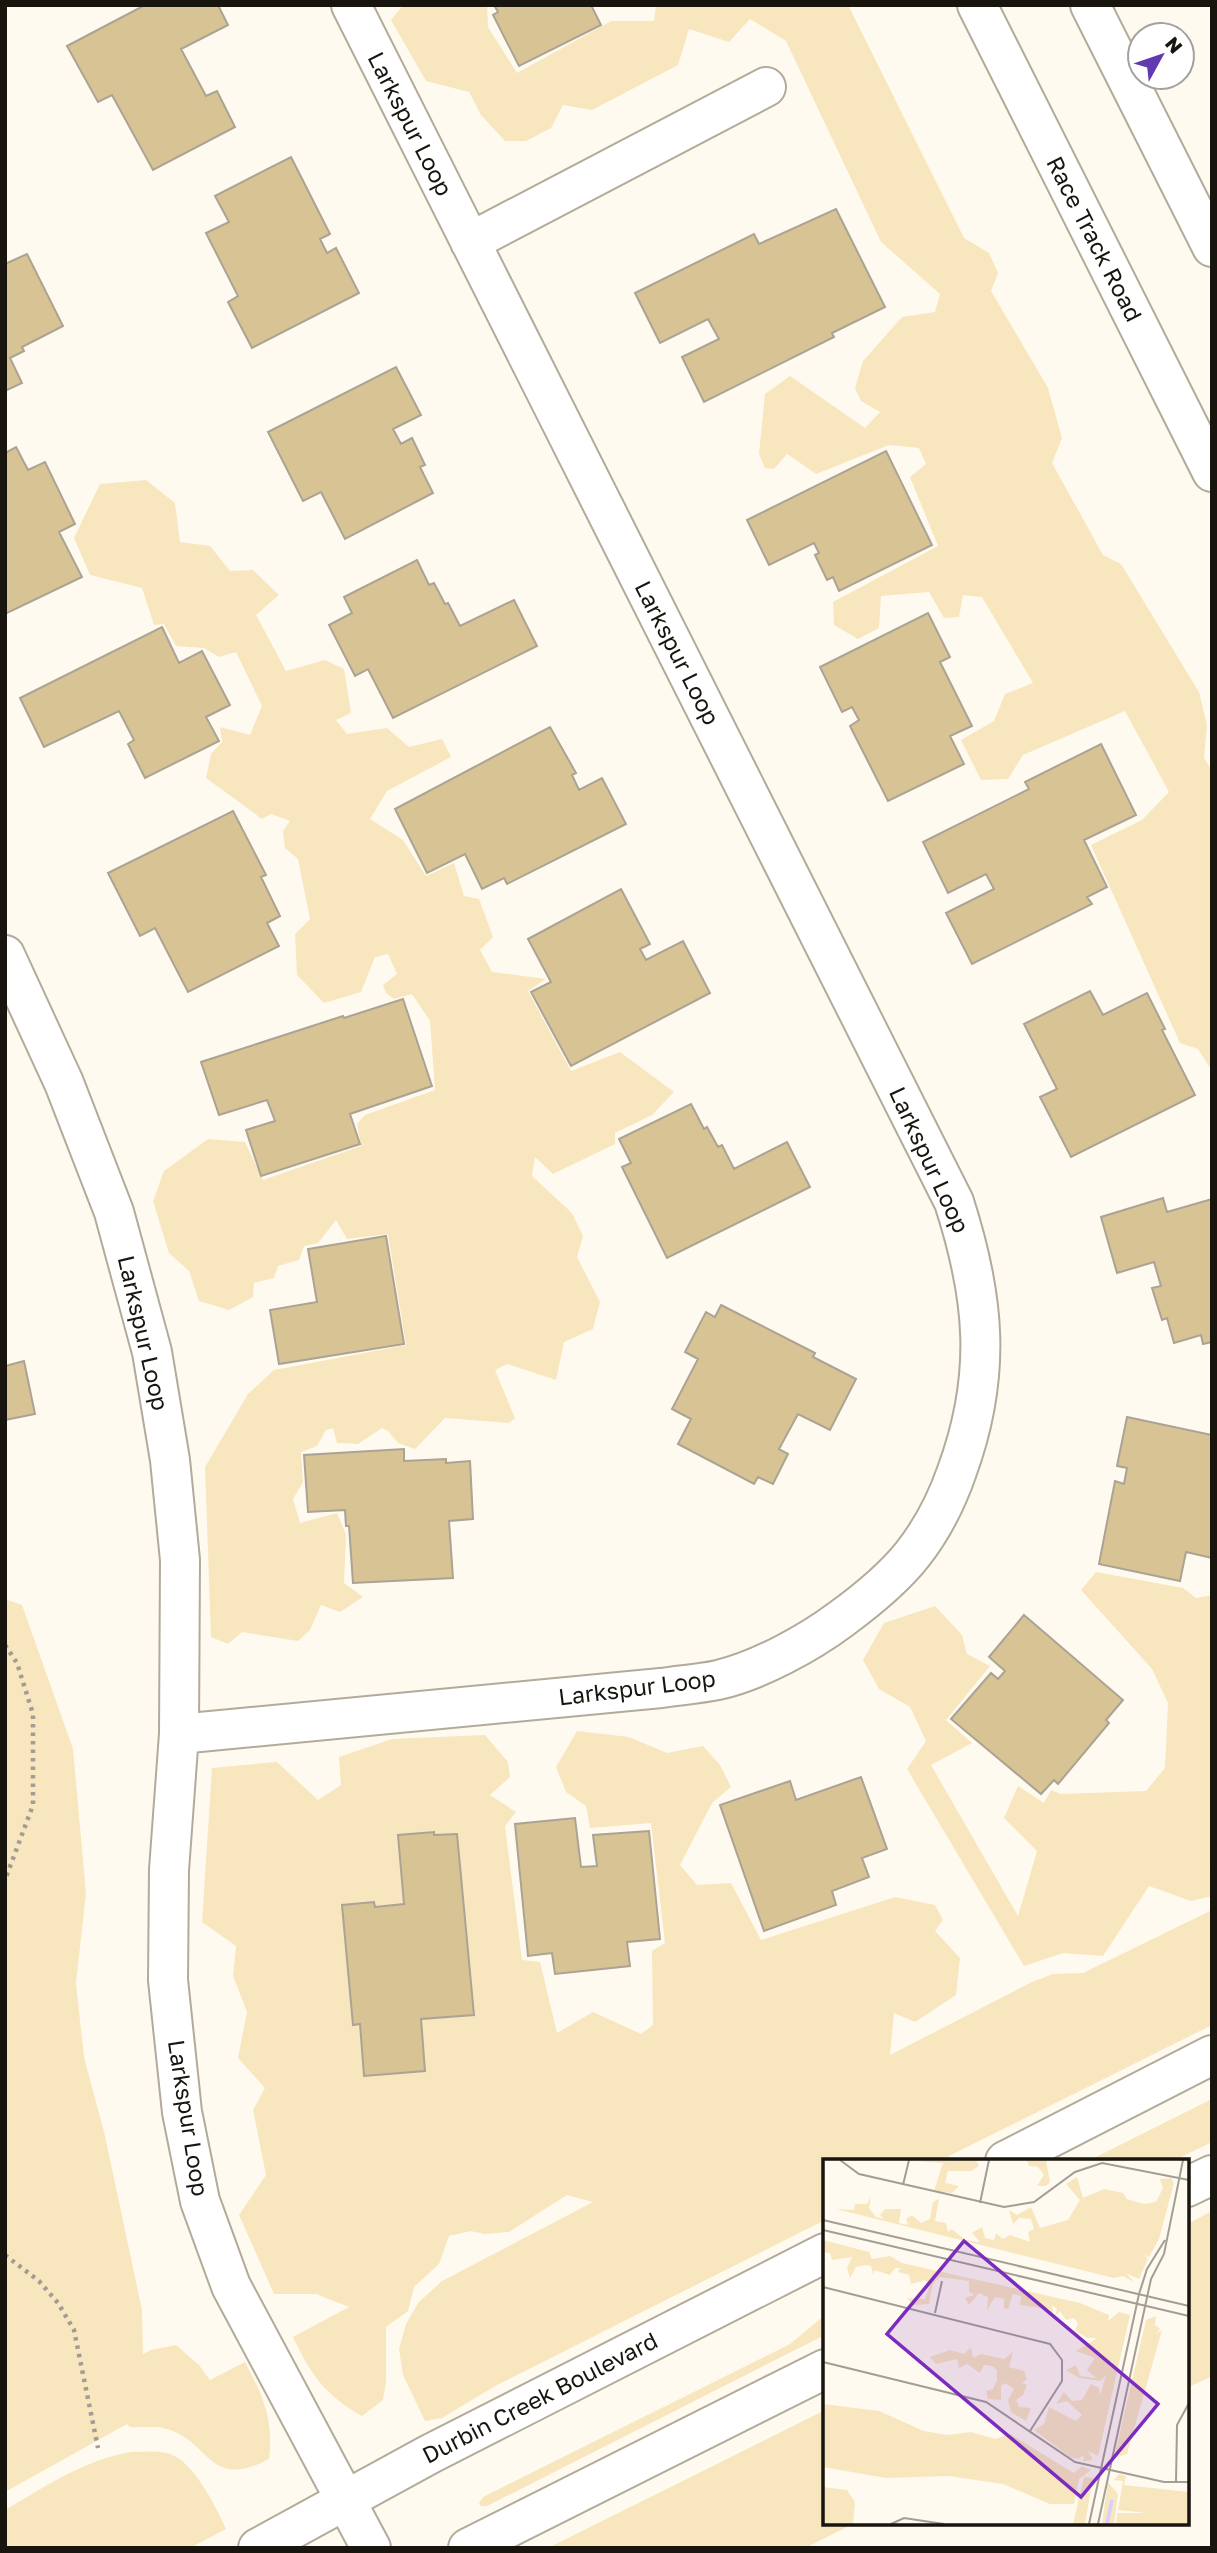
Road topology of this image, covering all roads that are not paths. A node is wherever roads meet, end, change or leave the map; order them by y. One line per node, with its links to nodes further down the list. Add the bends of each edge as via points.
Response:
1 (351, 5): 5 (street, Larkspur Loop)
2 (977, 5): 7 (street, Race Track Road)
3 (1090, 5): 6 (street)
4 (766, 87): 5 (street)
5 (470, 242): 9 (street, Larkspur Loop, via 954,1202 976,1283 980,1323 977,1407 953,1484 912,1555 872,1596 775,1659 721,1679 661,1688)
6 (1212, 247)
7 (1212, 472)
8 (5, 955): 9 (street, Larkspur Loop, via 64,1083 114,1212 152,1352 180,1560)
9 (179, 1734): 16 (street, Larkspur Loop, via 169,1870 168,1980 182,2112 200,2201 231,2286)
10 (1212, 2055): 11 (street)
11 (1009, 2159)
12 (1212, 2175): 13 (street)
13 (1189, 2186)
14 (823, 2254): 16 (street, Durbin Creek Boulevard)
15 (823, 2370): 19 (street)
16 (345, 2499): 17 (street, Durbin Creek Boulevard); 18 (street, Larkspur Loop)
17 (258, 2548)
18 (371, 2548)
19 (468, 2548)

